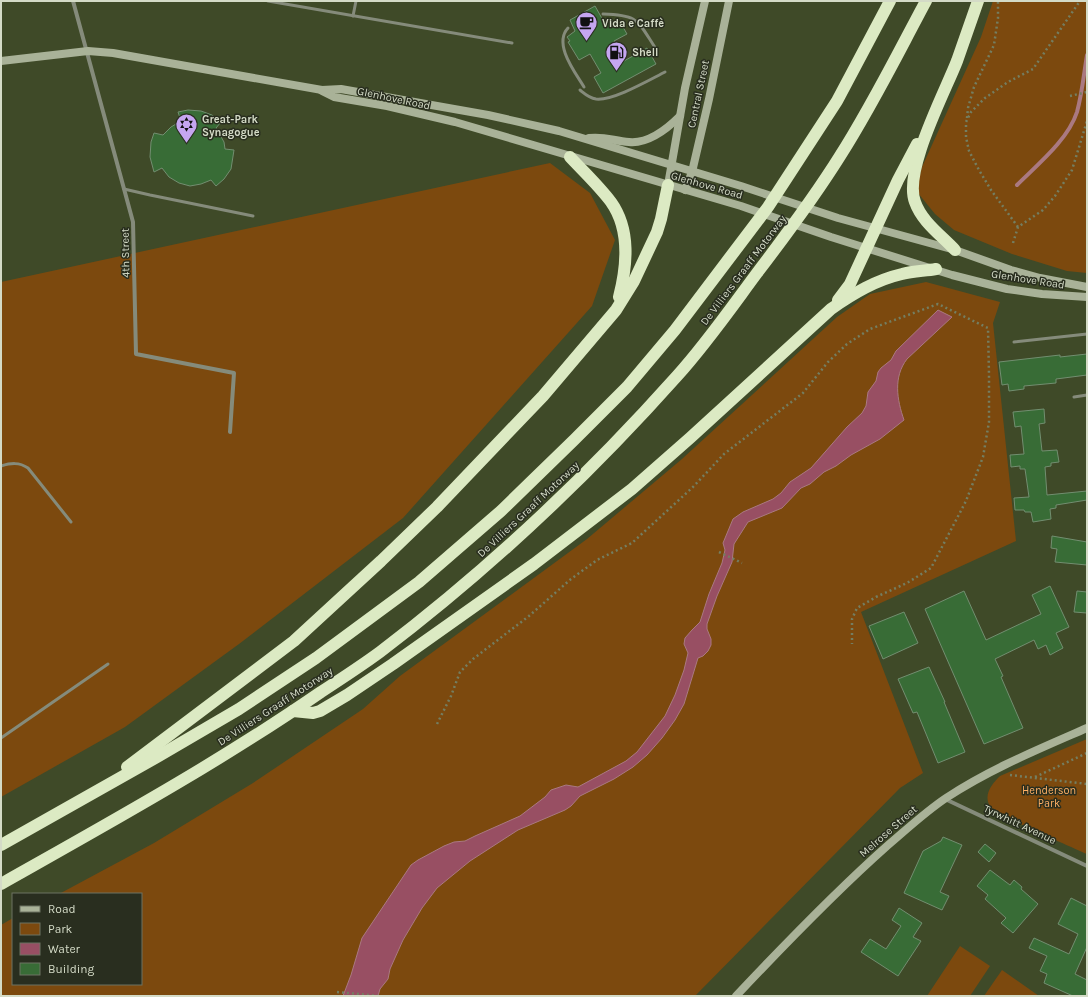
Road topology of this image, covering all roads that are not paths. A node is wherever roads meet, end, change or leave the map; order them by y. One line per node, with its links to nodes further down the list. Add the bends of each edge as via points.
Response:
1 (73, 1): 14 (street, 4th Street)
2 (268, 1): 10 (lane)
3 (356, 1): 10 (lane)
4 (704, 1): 21 (main road, Central Street)
5 (729, 1): 25 (main road, Central Street)
6 (890, 1): 50 (highway, via 837,101 768,207 627,387 501,512 419,582 316,658 239,709)
7 (926, 1): 46 (highway, De Villiers Graaff Motorway, via 840,156 794,225 678,374 588,472 476,575 378,653)
8 (978, 1): 20 (highway)
9 (603, 14): 13 (lane, via 619,14 634,18)
10 (353, 16): 12 (lane)
11 (568, 28): 17 (lane, via 562,41 563,46 568,62)
12 (512, 43)
13 (656, 49)
14 (88, 51): 15 (main road, Glenhove Road); 18 (main road, Glenhove Road, via 143,58); 27 (street, 4th Street)
15 (1, 61)
16 (665, 72): 19 (lane, via 610,98 595,99)
17 (584, 87)
18 (322, 90): 22 (main road, Glenhove Road, via 341,89 437,105); 23 (main road, Glenhove Road, via 334,97 455,122)
19 (580, 90)
20 (936, 111): 30 (highway, via 898,180); 32 (highway, via 916,167 914,200 925,221)
21 (680, 116): 22 (main road, via 657,135 637,142 599,137); 24 (main road, Central Street)
22 (586, 139): 24 (main road, Glenhove Road)
23 (570, 157): 26 (main road, Glenhove Road); 37 (highway, via 612,203 620,218 626,253 623,282)
24 (671, 165): 25 (main road, Glenhove Road); 26 (main road, Central Street)
25 (692, 172): 28 (main road, Central Street); 30 (main road, Glenhove Road)
26 (668, 185): 28 (main road, Glenhove Road); 37 (highway, via 656,232 634,281)
27 (124, 188): 29 (lane); 42 (street, 4th Street, via 133,222 136,354 234,373)
28 (685, 190): 31 (main road, Glenhove Road)
29 (253, 216)
30 (876, 228): 31 (highway); 32 (main road, Glenhove Road)
31 (866, 248): 33 (main road, Glenhove Road); 36 (highway, via 850,284)
32 (958, 251): 34 (main road, Glenhove Road, via 1040,278)
33 (936, 270): 35 (main road, Glenhove Road, via 1007,289); 36 (highway, via 904,273 872,284)
34 (1087, 286)
35 (1087, 297)
36 (831, 309): 46 (highway, via 632,489 540,560 347,695 320,711)
37 (616, 310): 50 (highway, via 493,450 294,641 128,766)
38 (1087, 334): 39 (lane)
39 (1014, 342)
40 (1087, 394): 41 (lane)
41 (1074, 397)
42 (230, 432)
43 (1, 466): 44 (lane, via 16,464 28,468)
44 (71, 522)
45 (108, 664): 48 (lane)
46 (293, 711): 53 (highway, De Villiers Graaff Motorway, via 188,777)
47 (1087, 728): 49 (main road, Melrose Street, via 1017,759 975,780)
48 (1, 738)
49 (945, 799): 52 (street, Tyrwhitt Avenue); 54 (main road, Melrose Street, via 840,888)
50 (65, 809): 51 (highway)
51 (1, 845)
52 (1087, 866)
53 (1, 884)
54 (736, 996)

